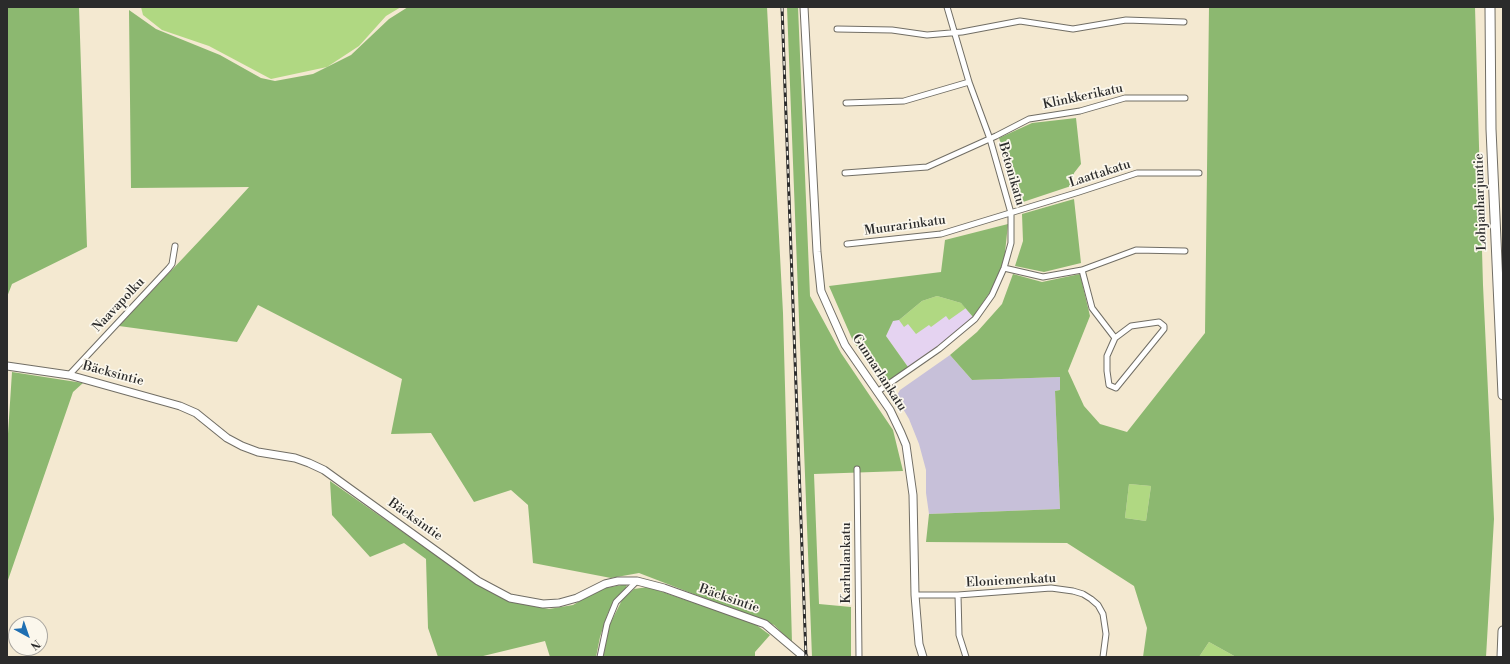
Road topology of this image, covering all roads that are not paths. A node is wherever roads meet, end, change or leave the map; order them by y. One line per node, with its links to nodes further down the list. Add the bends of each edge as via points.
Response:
1 (804, 7): 22 (street, Gunnarlankatu, via 821,291 845,345)
2 (946, 7): 6 (street, Betonikatu)
3 (1490, 7): 23 (highway, Lohjanharjuntie, via 1491,129)
4 (1184, 22): 6 (street, via 1126,20 1073,29 1020,21)
5 (838, 29): 6 (street, via 892,30 927,35)
6 (953, 32): 7 (street, Betonikatu)
7 (969, 82): 9 (street, via 904,101); 10 (street, Betonikatu)
8 (1185, 98): 10 (street, Klinkkerikatu, via 1125,98 1080,111 1029,119)
9 (846, 103)
10 (990, 139): 11 (street, Klinkkerikatu, via 927,167); 13 (street, Betonikatu)
11 (845, 173)
12 (1199, 173): 13 (street, Laattakatu, via 1137,172)
13 (1011, 213): 14 (street, Muurarinkatu, via 941,234); 17 (street, Betonikatu, via 1011,243)
14 (847, 244)
15 (175, 246): 21 (street, Naavapolku, via 169,268)
16 (1184, 251): 18 (street, via 1136,250)
17 (1004, 268): 18 (street, via 1043,277); 22 (street, Betonikatu, via 992,295 975,319 939,349)
18 (1082, 270): 19 (street, via 1092,308)
19 (1116, 338): 19 (street, via 1131,326 1160,322 1164,326 1116,388 1109,385 1106,371 1107,356)
20 (7, 366): 21 (street, Bäcksintie)
21 (68, 375): 25 (street, Bäcksintie, via 180,406 196,413 227,438 242,446 258,452 295,458 324,470 478,580 510,598 543,604 559,603 577,598 605,584)
22 (877, 392): 26 (street, Gunnarlankatu, via 896,421 908,452 913,495)
23 (1503, 395)
24 (857, 470): 31 (street, Karhulankatu)
25 (637, 581): 29 (street, via 616,602 607,624); 30 (street, Bäcksintie, via 765,624)
26 (915, 595): 27 (street, Eloniemenkatu); 32 (street, Gunnarlankatu, via 919,644)
27 (958, 595): 33 (street, via 959,635); 34 (street, Eloniemenkatu, via 1050,588 1083,594 1098,605 1103,614 1106,634)
28 (1503, 631): 35 (highway)
29 (600, 657)
30 (804, 657)
31 (859, 657)
32 (923, 657)
33 (966, 657)
34 (1103, 657)
35 (1502, 657)

